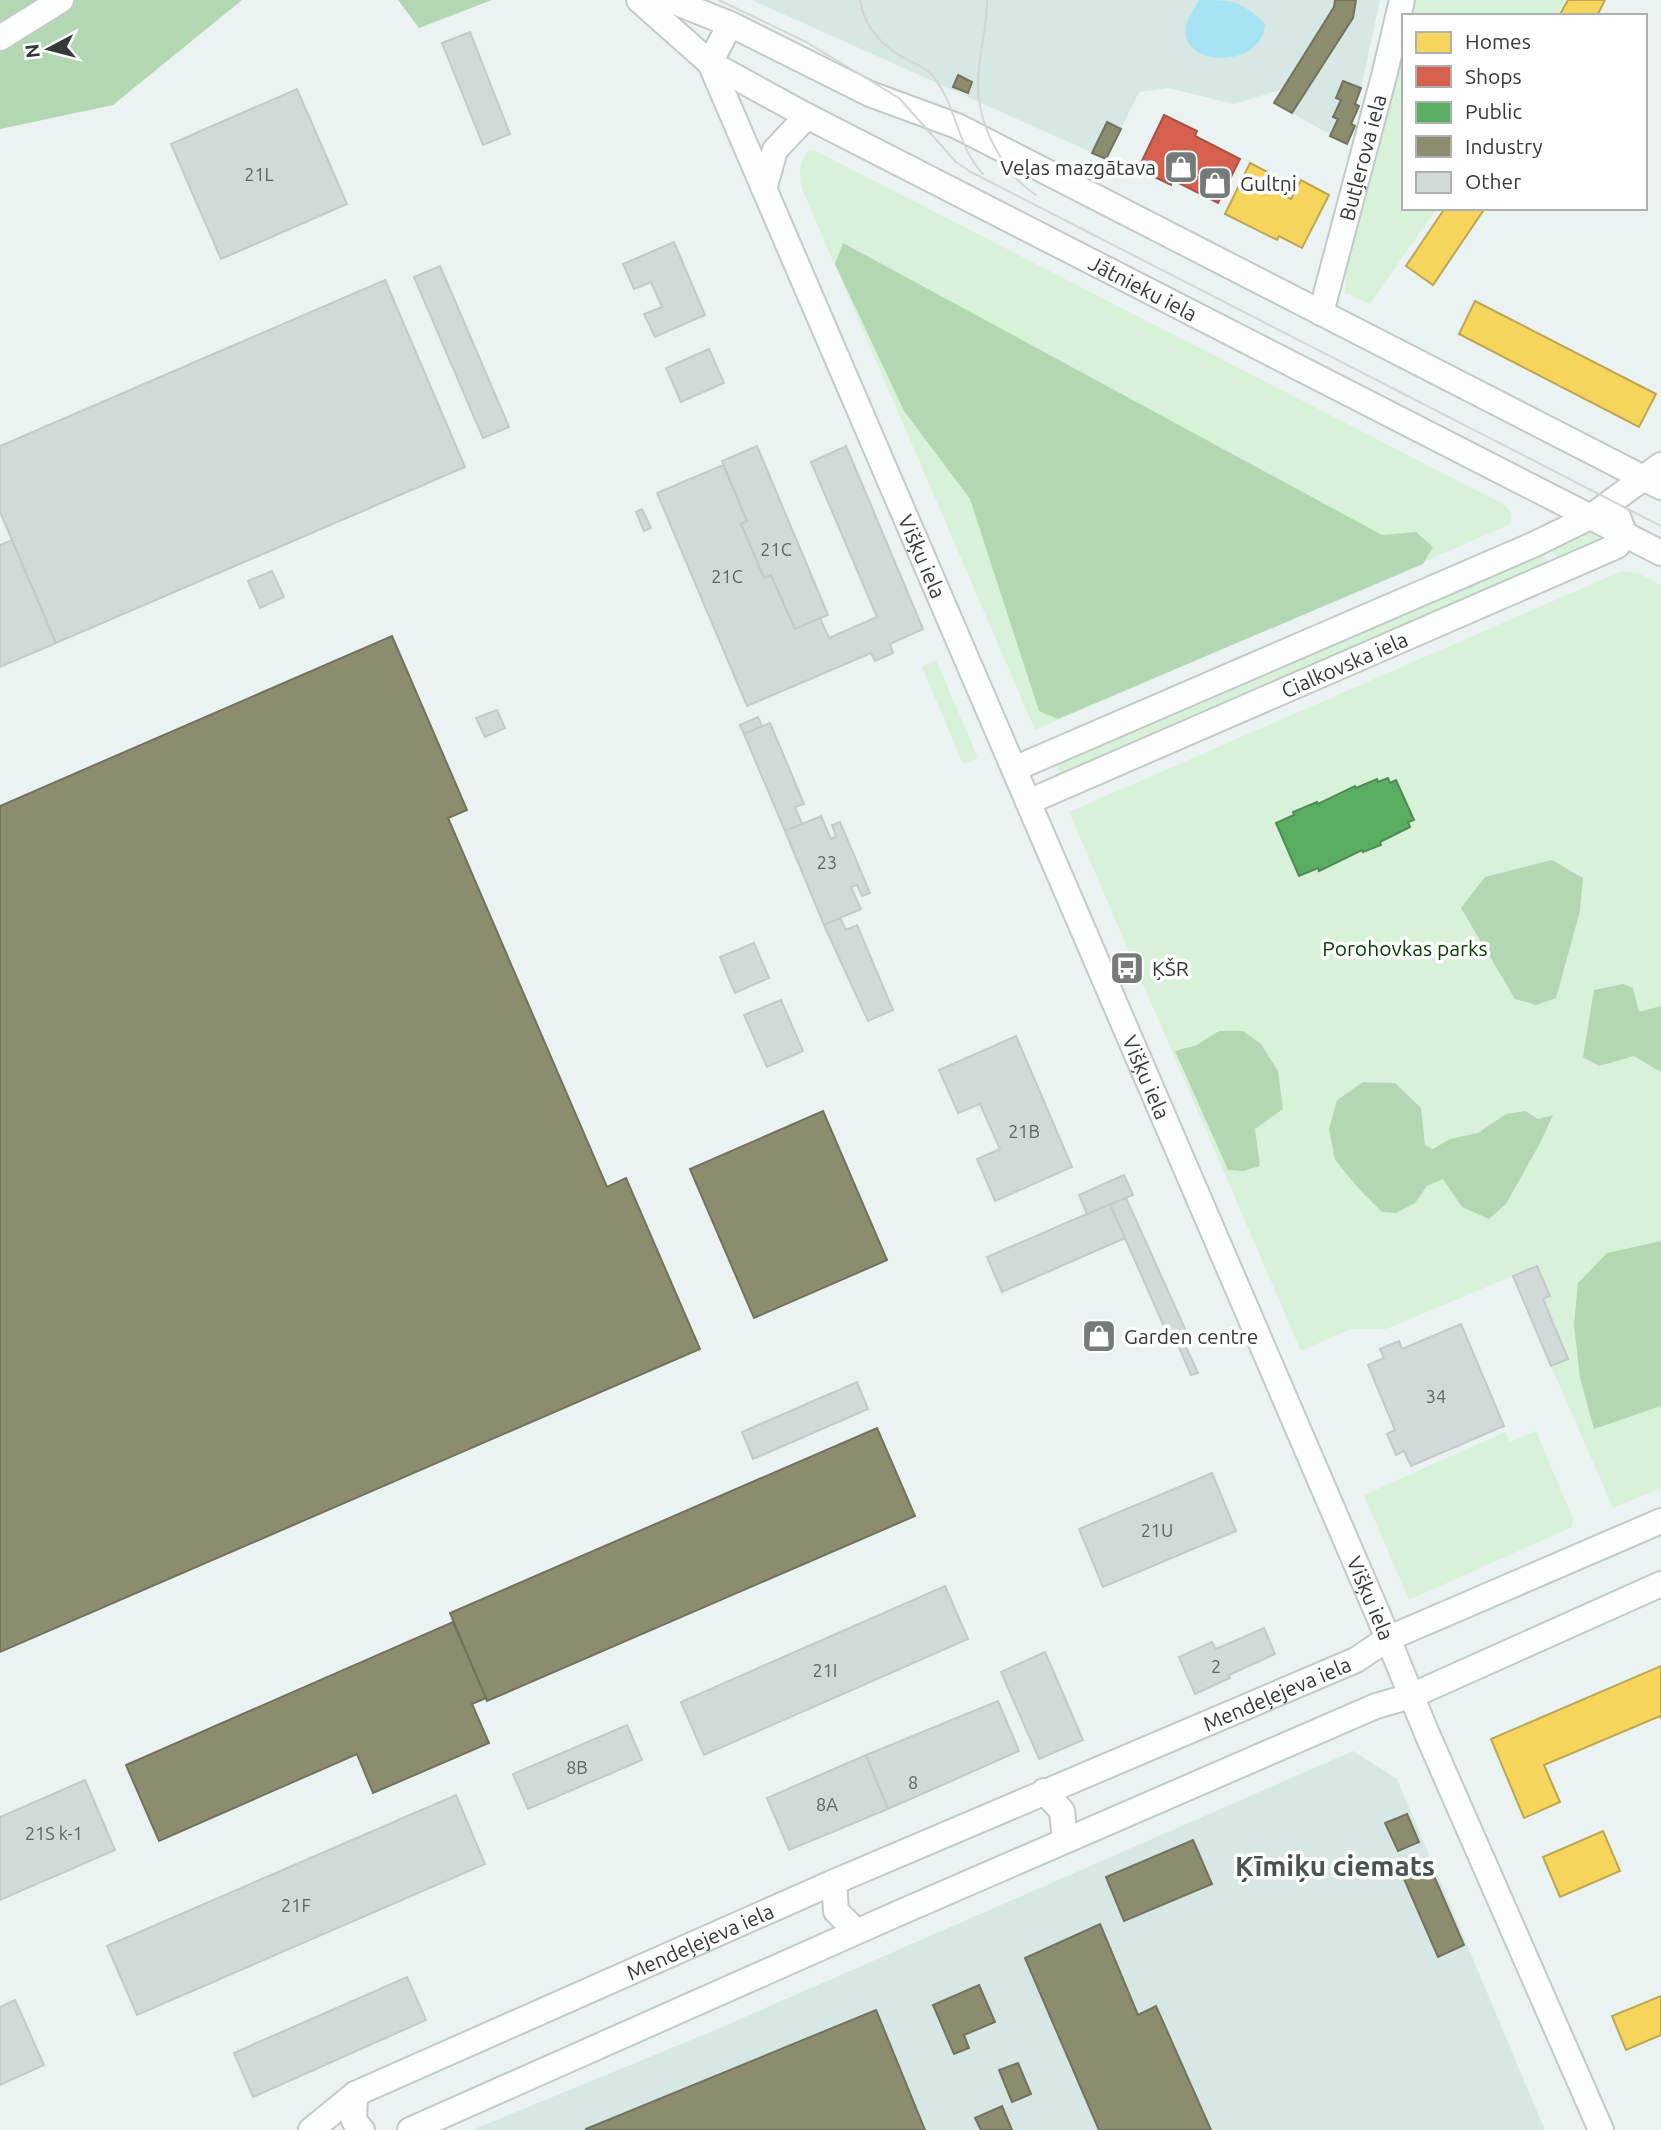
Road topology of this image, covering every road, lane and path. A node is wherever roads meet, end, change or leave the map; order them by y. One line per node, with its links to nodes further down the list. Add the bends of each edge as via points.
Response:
1 (61, 0): 6 (street)
2 (639, 0): 7 (street, Jātnieku iela)
3 (670, 0): 5 (street)
4 (1402, 0): 10 (street, Butļerova iela)
5 (730, 24): 7 (street); 10 (street, via 870,94 957,126)
6 (0, 38)
7 (710, 63): 8 (street, Jātnieku iela); 9 (street, Višķu iela)
8 (807, 116): 9 (street, via 775,150); 13 (street, Jātnieku iela)
9 (764, 189): 16 (street, Višķu iela)
10 (1321, 313): 11 (street)
11 (1656, 477): 12 (street, Cialkovska iela)
12 (1614, 502): 13 (street, Cialkovska iela); 14 (street)
13 (1592, 516): 14 (street, Jātnieku iela); 16 (street, Cialkovska iela)
14 (1624, 534): 15 (street, Jātnieku iela); 17 (street, Cialkovska iela, via 1617,546)
15 (1661, 553)
16 (1014, 769): 17 (street, Višķu iela)
17 (1028, 802): 20 (street, Višķu iela)
18 (1661, 1521): 20 (street, Mendeļejeva iela)
19 (1661, 1584): 21 (street)
20 (1387, 1639): 21 (street, Višķu iela); 22 (street, Mendeļejeva iela, via 1356,1660)
21 (1411, 1696): 23 (street, via 1377,1706); 30 (street, Višķu iela)
22 (1044, 1791): 23 (street, via 1062,1811); 24 (street, Mendeļejeva iela)
23 (1065, 1840): 25 (street)
24 (834, 1882): 25 (street, via 836,1911); 26 (street, Mendeļejeva iela)
25 (856, 1931): 29 (street)
26 (355, 2094): 27 (street, Mendeļejeva iela); 28 (street, via 354,2121)
27 (311, 2130)
28 (362, 2130)
29 (410, 2130)
30 (1601, 2130)

